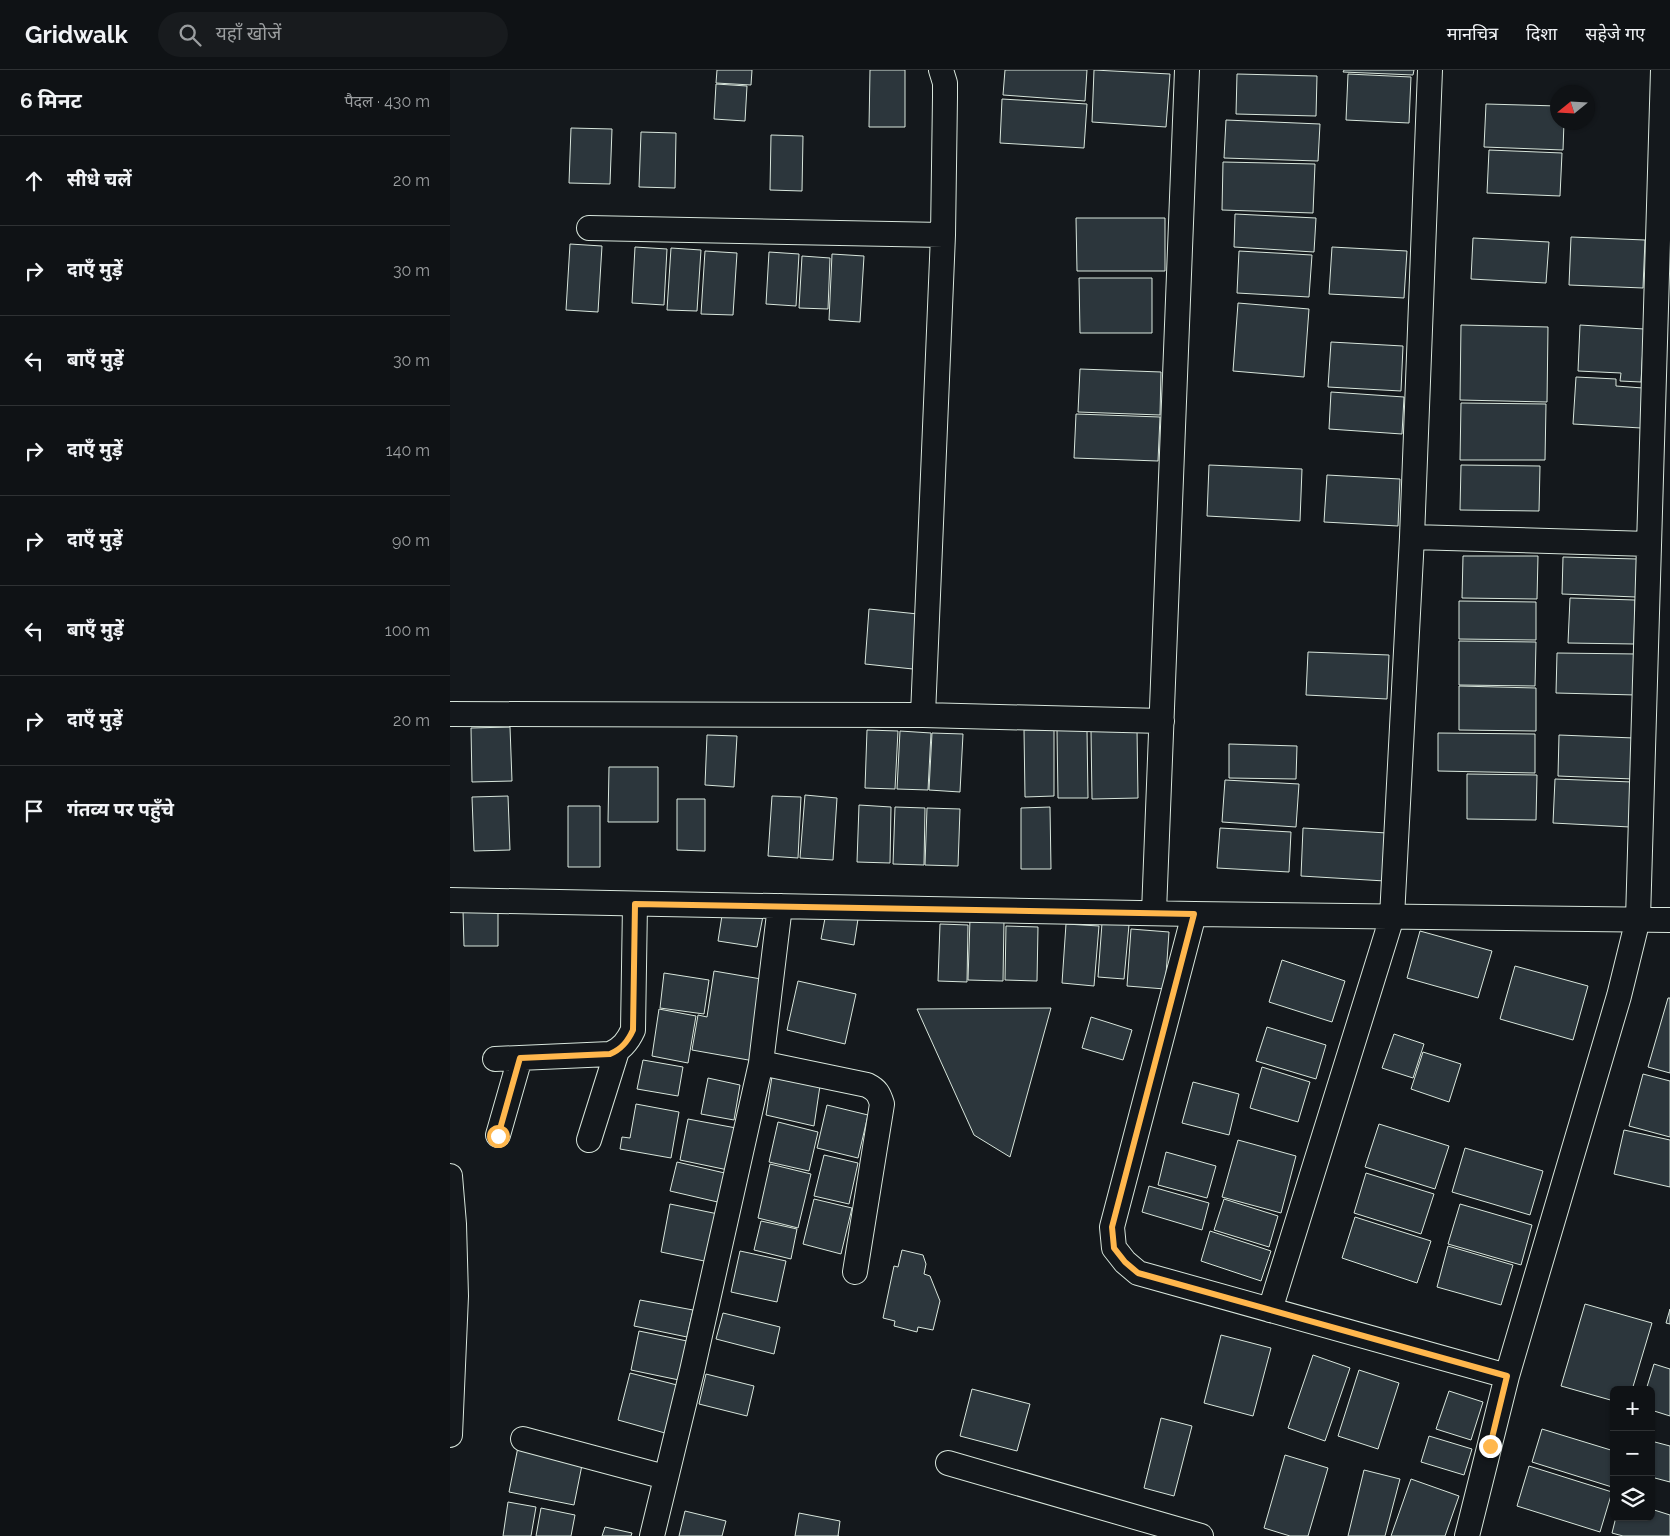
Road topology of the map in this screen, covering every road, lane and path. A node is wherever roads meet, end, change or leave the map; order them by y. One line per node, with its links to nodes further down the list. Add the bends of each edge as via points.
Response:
1 (941, 70): 6 (street, via 945,97)
2 (1187, 70): 12 (street)
3 (1430, 70): 8 (street)
4 (1663, 70): 7 (street)
5 (588, 228): 6 (street)
6 (943, 235): 11 (street)
7 (1661, 430): 9 (street)
8 (1412, 537): 9 (street); 18 (street)
9 (1649, 544): 19 (street)
10 (450, 714): 11 (street)
11 (923, 715): 12 (street)
12 (1162, 722): 16 (street)
13 (450, 900): 14 (street)
14 (635, 904): 15 (street); 21 (street, via 633,1030 628,1041)
15 (780, 906): 16 (street); 24 (street)
16 (1154, 912): 17 (street)
17 (1194, 914): 18 (street); 29 (street, via 1112,1227 1114,1248 1138,1273)
18 (1392, 917): 19 (street); 29 (street)
19 (1638, 919): 20 (street); 30 (street, via 1619,996)
20 (1670, 920)
21 (617, 1051): 22 (street); 26 (street)
22 (520, 1058): 23 (street); 25 (street)
23 (495, 1059)
24 (760, 1063): 28 (street, via 867,1085 879,1094 882,1104); 34 (street)
25 (498, 1136)
26 (589, 1140)
27 (450, 1176): 31 (street, via 456,1296)
28 (855, 1272)
29 (1270, 1310): 30 (street)
30 (1507, 1376): 37 (street)
31 (450, 1435)
32 (523, 1439): 34 (street)
33 (948, 1463): 36 (street)
34 (665, 1477): 35 (street)
35 (652, 1536)
36 (1201, 1536)
37 (1467, 1536)

